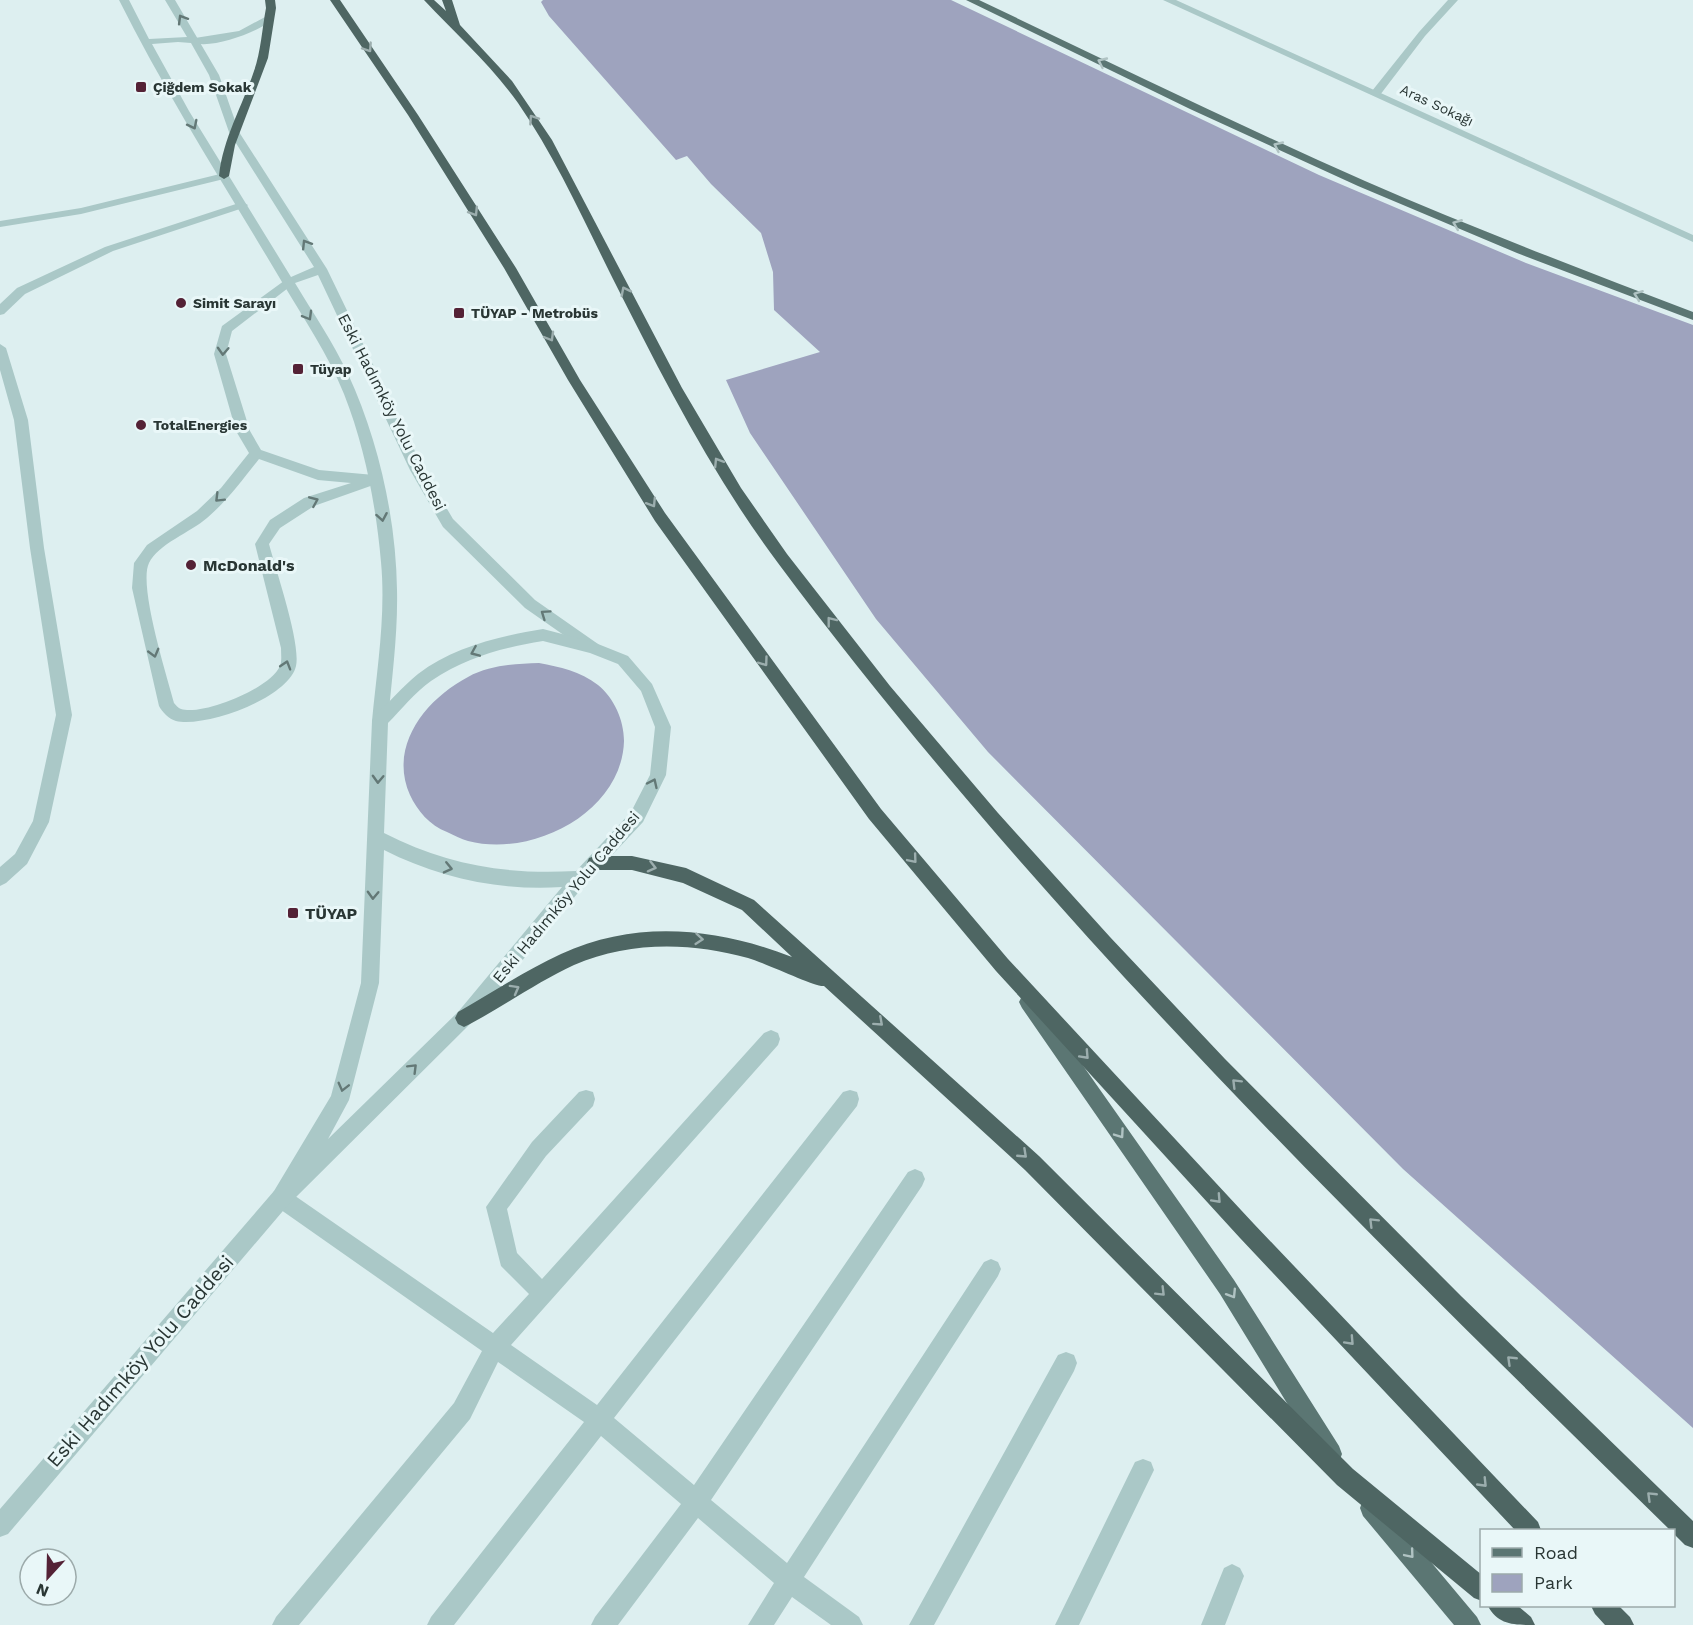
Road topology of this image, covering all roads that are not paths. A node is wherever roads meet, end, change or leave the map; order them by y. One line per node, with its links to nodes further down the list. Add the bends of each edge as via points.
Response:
1 (124, 0): 13 (street, Eski Hadımköy Yolu Caddesi)
2 (170, 0): 12 (street, Eski Hadımköy Yolu Caddesi, one-way to 2)
3 (270, 0): 10 (highway)
4 (335, 0): 33 (highway, one-way to 33, via 504,259 660,516 875,814)
5 (429, 0): 11 (highway)
6 (447, 0): 11 (highway)
7 (971, 0): 23 (main road, one-way to 7, via 1418,208)
8 (1168, 0): 14 (street, Aras Sokağı)
9 (1454, 0): 14 (street)
10 (268, 19): 12 (street, via 253,31 232,38); 15 (highway, via 263,59)
11 (455, 26): 51 (highway, one-way to 11, via 1469,1319 1223,1070 1036,870 929,745 780,555 727,475 682,403 551,147 516,93)
12 (195, 41): 13 (street); 15 (street, Eski Hadımköy Yolu Caddesi, via 214,75)
13 (144, 42): 16 (street, Eski Hadımköy Yolu Caddesi, one-way to 16)
14 (1376, 93): 19 (street, Aras Sokağı)
15 (234, 132): 16 (highway); 20 (street, Eski Hadımköy Yolu Caddesi, one-way to 15)
16 (224, 176): 17 (street, Eski Hadımköy Yolu Caddesi); 18 (street, via 81,211)
17 (242, 205): 21 (street, Eski Hadımköy Yolu Caddesi); 22 (street, via 109,249 21,291)
18 (0, 224)
19 (1693, 239)
20 (321, 269): 21 (street); 27 (street, Eski Hadımköy Yolu Caddesi, one-way to 20, via 530,604 448,523 417,470)
21 (288, 282): 25 (street, one-way to 25, via 226,328 220,354 243,431); 26 (street, Eski Hadımköy Yolu Caddesi, one-way to 26, via 341,373 359,421)
22 (0, 311)
23 (1693, 316)
24 (0, 348): 31 (street, via 21,420 64,715 40,822 21,860)
25 (256, 453): 26 (street, via 318,475); 26 (street, one-way to 26, via 202,515 152,549 141,563 139,588 147,626 167,706 178,715 202,715 256,697 276,684 288,667 289,648 262,544 275,524 309,502)
26 (374, 480): 28 (street, Eski Hadımköy Yolu Caddesi, one-way to 28, via 383,520 390,589)
27 (593, 648): 28 (street, one-way to 28, via 543,635 496,643 424,678); 30 (street, Eski Hadımköy Yolu Caddesi, one-way to 27, via 637,817 658,775 663,727 647,688 623,660)
28 (380, 721): 29 (street, Eski Hadımköy Yolu Caddesi, one-way to 29)
29 (375, 837): 32 (street, one-way to 32, via 442,868 540,882); 40 (street, Eski Hadımköy Yolu Caddesi, one-way to 40, via 370,983 340,1100)
30 (595, 863): 32 (street, Eski Hadımköy Yolu Caddesi); 34 (highway, one-way to 34, via 632,862 686,876 748,905)
31 (0, 878)
32 (580, 878): 35 (street, Eski Hadımköy Yolu Caddesi)
33 (1002, 965): 47 (main road, one-way to 47, via 1227,1287); 50 (highway, one-way to 50)
34 (847, 993): 35 (highway, one-way to 34, via 571,958 619,944 673,937 715,940 761,951); 47 (highway, one-way to 47, via 1032,1163)
35 (464, 1018): 40 (street, Eski Hadımköy Yolu Caddesi, one-way to 35)
36 (771, 1039): 42 (street)
37 (850, 1099): 45 (street)
38 (586, 1100): 42 (street, via 539,1149 496,1207 508,1259)
39 (915, 1179): 48 (street)
40 (281, 1198): 43 (street); 49 (street, Eski Hadımköy Yolu Caddesi)
41 (991, 1269): 53 (street)
42 (543, 1294): 43 (street)
43 (495, 1347): 45 (street); 57 (street, via 462,1411)
44 (1066, 1363): 62 (street)
45 (598, 1419): 48 (street); 58 (street)
46 (1143, 1470): 63 (street)
47 (1345, 1477): 54 (highway); 65 (main road, one-way to 65)
48 (696, 1502): 53 (street); 59 (street)
49 (0, 1526)
50 (1529, 1529)
51 (1693, 1537)
52 (1232, 1576): 64 (street)
53 (790, 1581): 60 (street); 61 (street)
54 (1480, 1588)
55 (1502, 1607): 66 (highway)
56 (1605, 1607): 67 (highway)
57 (284, 1625)
58 (439, 1625)
59 (603, 1625)
60 (760, 1625)
61 (851, 1625)
62 (921, 1625)
63 (1067, 1625)
64 (1213, 1625)
65 (1469, 1625)
66 (1523, 1625)
67 (1622, 1625)

